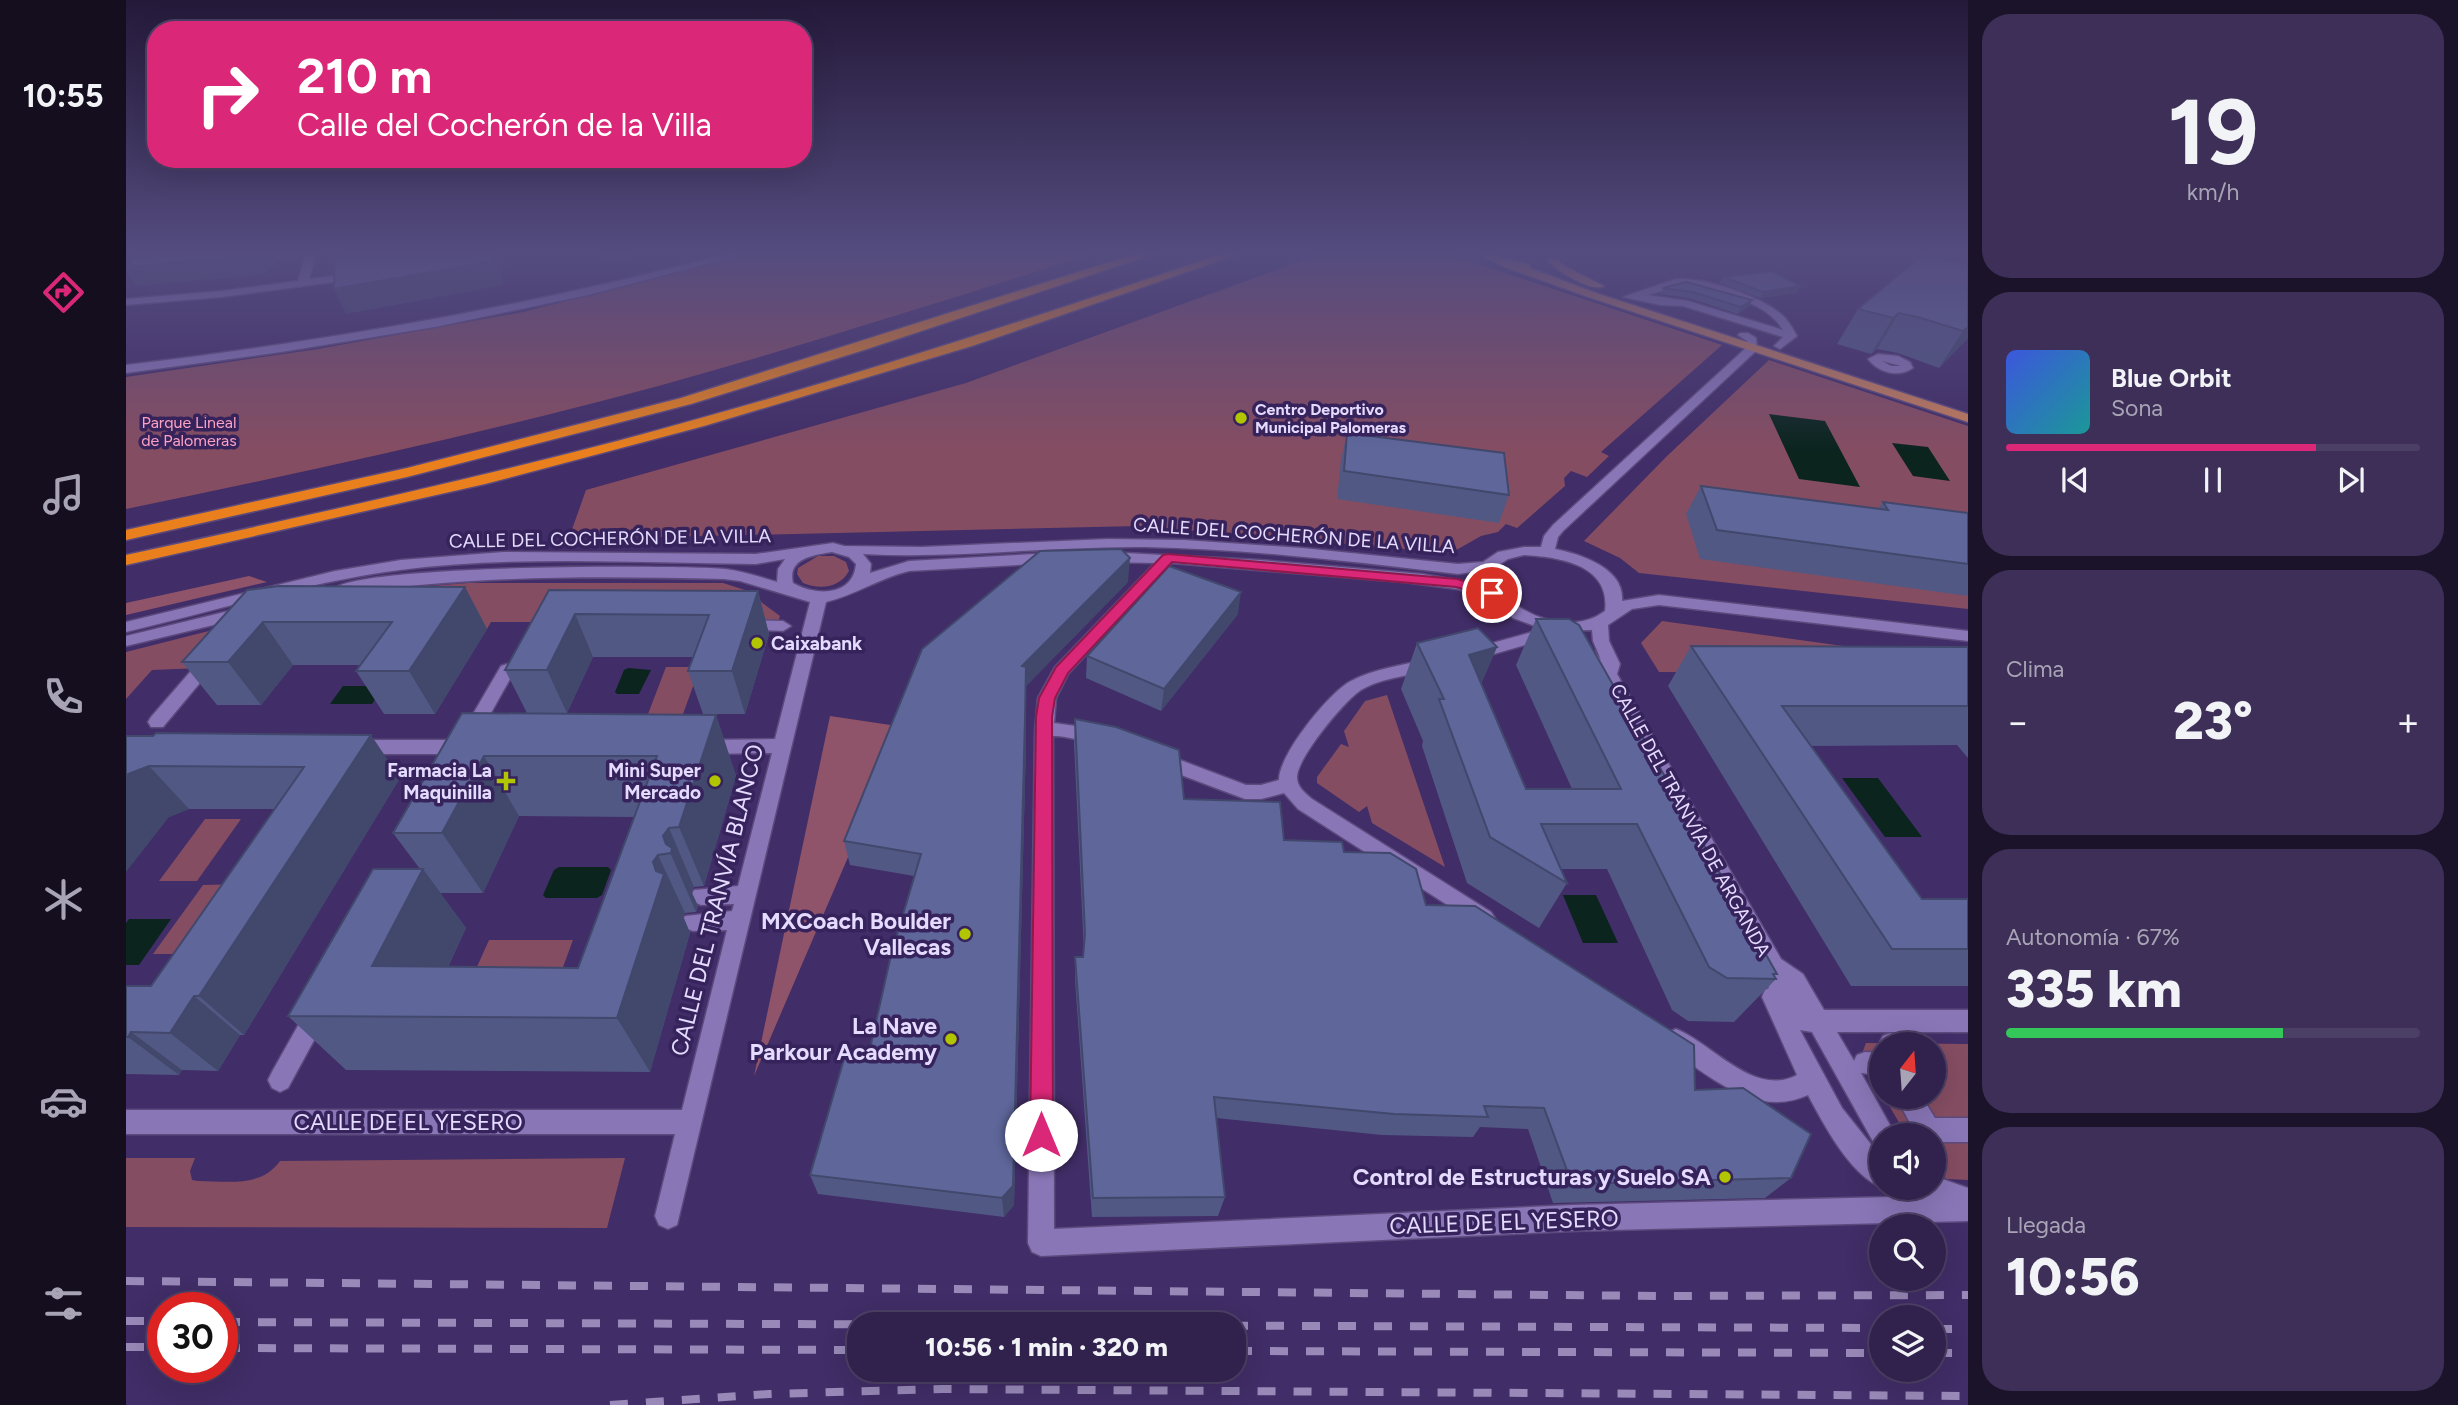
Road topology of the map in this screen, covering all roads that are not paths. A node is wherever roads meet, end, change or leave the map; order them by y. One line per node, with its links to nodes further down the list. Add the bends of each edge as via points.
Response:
1 (408, 320): 13 (street)
2 (461, 320): 15 (street, via 332,343)
3 (946, 320): 19 (highway, via 612,421 453,462)
4 (1039, 320): 24 (highway, via 697,424 469,482)
5 (1667, 320): 12 (main road)
6 (1700, 320): 9 (main road)
7 (1738, 320): 10 (street)
8 (1780, 320): 10 (street)
9 (1744, 335): 11 (main road); 12 (street, via 1752,340)
10 (1791, 336): 11 (street)
11 (1780, 346): 16 (main road)
12 (1753, 348): 18 (main road); 22 (street, via 1558,528)
13 (126, 359)
14 (1886, 368): 16 (street)
15 (126, 369)
16 (1876, 378): 17 (main road)
17 (1968, 407)
18 (1968, 418)
19 (126, 535)
20 (846, 549): 21 (street); 25 (street, CALLE DEL COCHERÓN DE LA VILLA, via 890,552 1147,543 1249,548 1458,569); 27 (street, via 866,568)
21 (806, 551): 28 (street, via 783,571 782,578); 35 (street, CALLE DEL COCHERÓN DE LA VILLA, via 756,559 516,557 401,565 335,576)
22 (1547, 551): 25 (street, via 1509,551); 26 (street, via 1588,565)
23 (1168, 558): 27 (street, CALLE DEL COCHERÓN DE LA VILLA, via 1053,558 909,566); 29 (street, CALLE DEL COCHERÓN DE LA VILLA, via 1457,583); 45 (street, via 1061,671 1047,698)
24 (126, 560)
25 (1487, 566): 29 (street, via 1486,584)
26 (1608, 581): 31 (street); 32 (street, CALLE DEL TRANVÍA DE ARGANDA, via 1617,603)
27 (857, 585): 30 (street)
28 (792, 592): 30 (street); 39 (street, CALLE DEL COCHERÓN DE LA VILLA, via 724,574 452,574 328,592)
29 (1492, 593): 36 (street, via 1522,616)
30 (819, 598): 51 (street, CALLE DEL TRANVÍA BLANCO)
31 (1690, 603): 32 (street, via 1637,602); 37 (street)
32 (1606, 619): 36 (street); 43 (street, CALLE DEL TRANVÍA DE ARGANDA, via 1601,641 1612,664)
33 (727, 625): 34 (street)
34 (783, 626)
35 (126, 627)
36 (1563, 627): 43 (street, CALLE DEL TRANVÍA DE ARGANDA, via 1595,666); 53 (street, via 1353,687 1297,755 1288,769)
37 (1947, 633): 38 (street); 40 (street)
38 (1968, 636)
39 (126, 641)
40 (1968, 655)
41 (203, 668): 44 (street)
42 (507, 670): 46 (street)
43 (1609, 673): 59 (street, CALLE DEL TRANVÍA DE ARGANDA)
44 (157, 722)
45 (1044, 730): 47 (street, via 1092,734); 73 (street, CALLE DE EL YESERO, via 1041,1243)
46 (472, 731)
47 (1117, 744)
48 (338, 747): 49 (street)
49 (491, 747)
50 (685, 747): 51 (street)
51 (782, 747): 54 (street, CALLE DEL TRANVÍA BLANCO)
52 (1143, 753): 53 (street, via 1245,792)
53 (1289, 784): 58 (street, via 1305,804)
54 (745, 895): 55 (street); 56 (street, CALLE DEL TRANVÍA BLANCO)
55 (701, 896)
56 (739, 920): 57 (street); 68 (street, CALLE DEL TRANVÍA BLANCO)
57 (693, 922)
58 (1502, 929)
59 (1773, 966): 61 (street, CALLE DEL TRANVÍA DE ARGANDA, via 1792,1009 1804,1021); 64 (street, CALLE DEL TRANVÍA DE ARGANDA, via 1772,995)
60 (329, 991): 65 (street)
61 (1818, 1020): 62 (street); 69 (street)
62 (1968, 1021)
63 (1665, 1033): 64 (street, via 1760,1089 1780,1092)
64 (1814, 1078): 71 (street, CALLE DEL TRANVÍA DE ARGANDA, via 1851,1142)
65 (280, 1080)
66 (1916, 1110): 70 (street, via 1928,1130)
67 (126, 1122): 68 (street, CALLE DE EL YESERO)
68 (690, 1122): 74 (street, CALLE DEL TRANVÍA BLANCO)
69 (1877, 1123)
70 (1968, 1130)
71 (1869, 1161)
72 (1921, 1200): 73 (street)
73 (1954, 1201)
74 (668, 1216)

